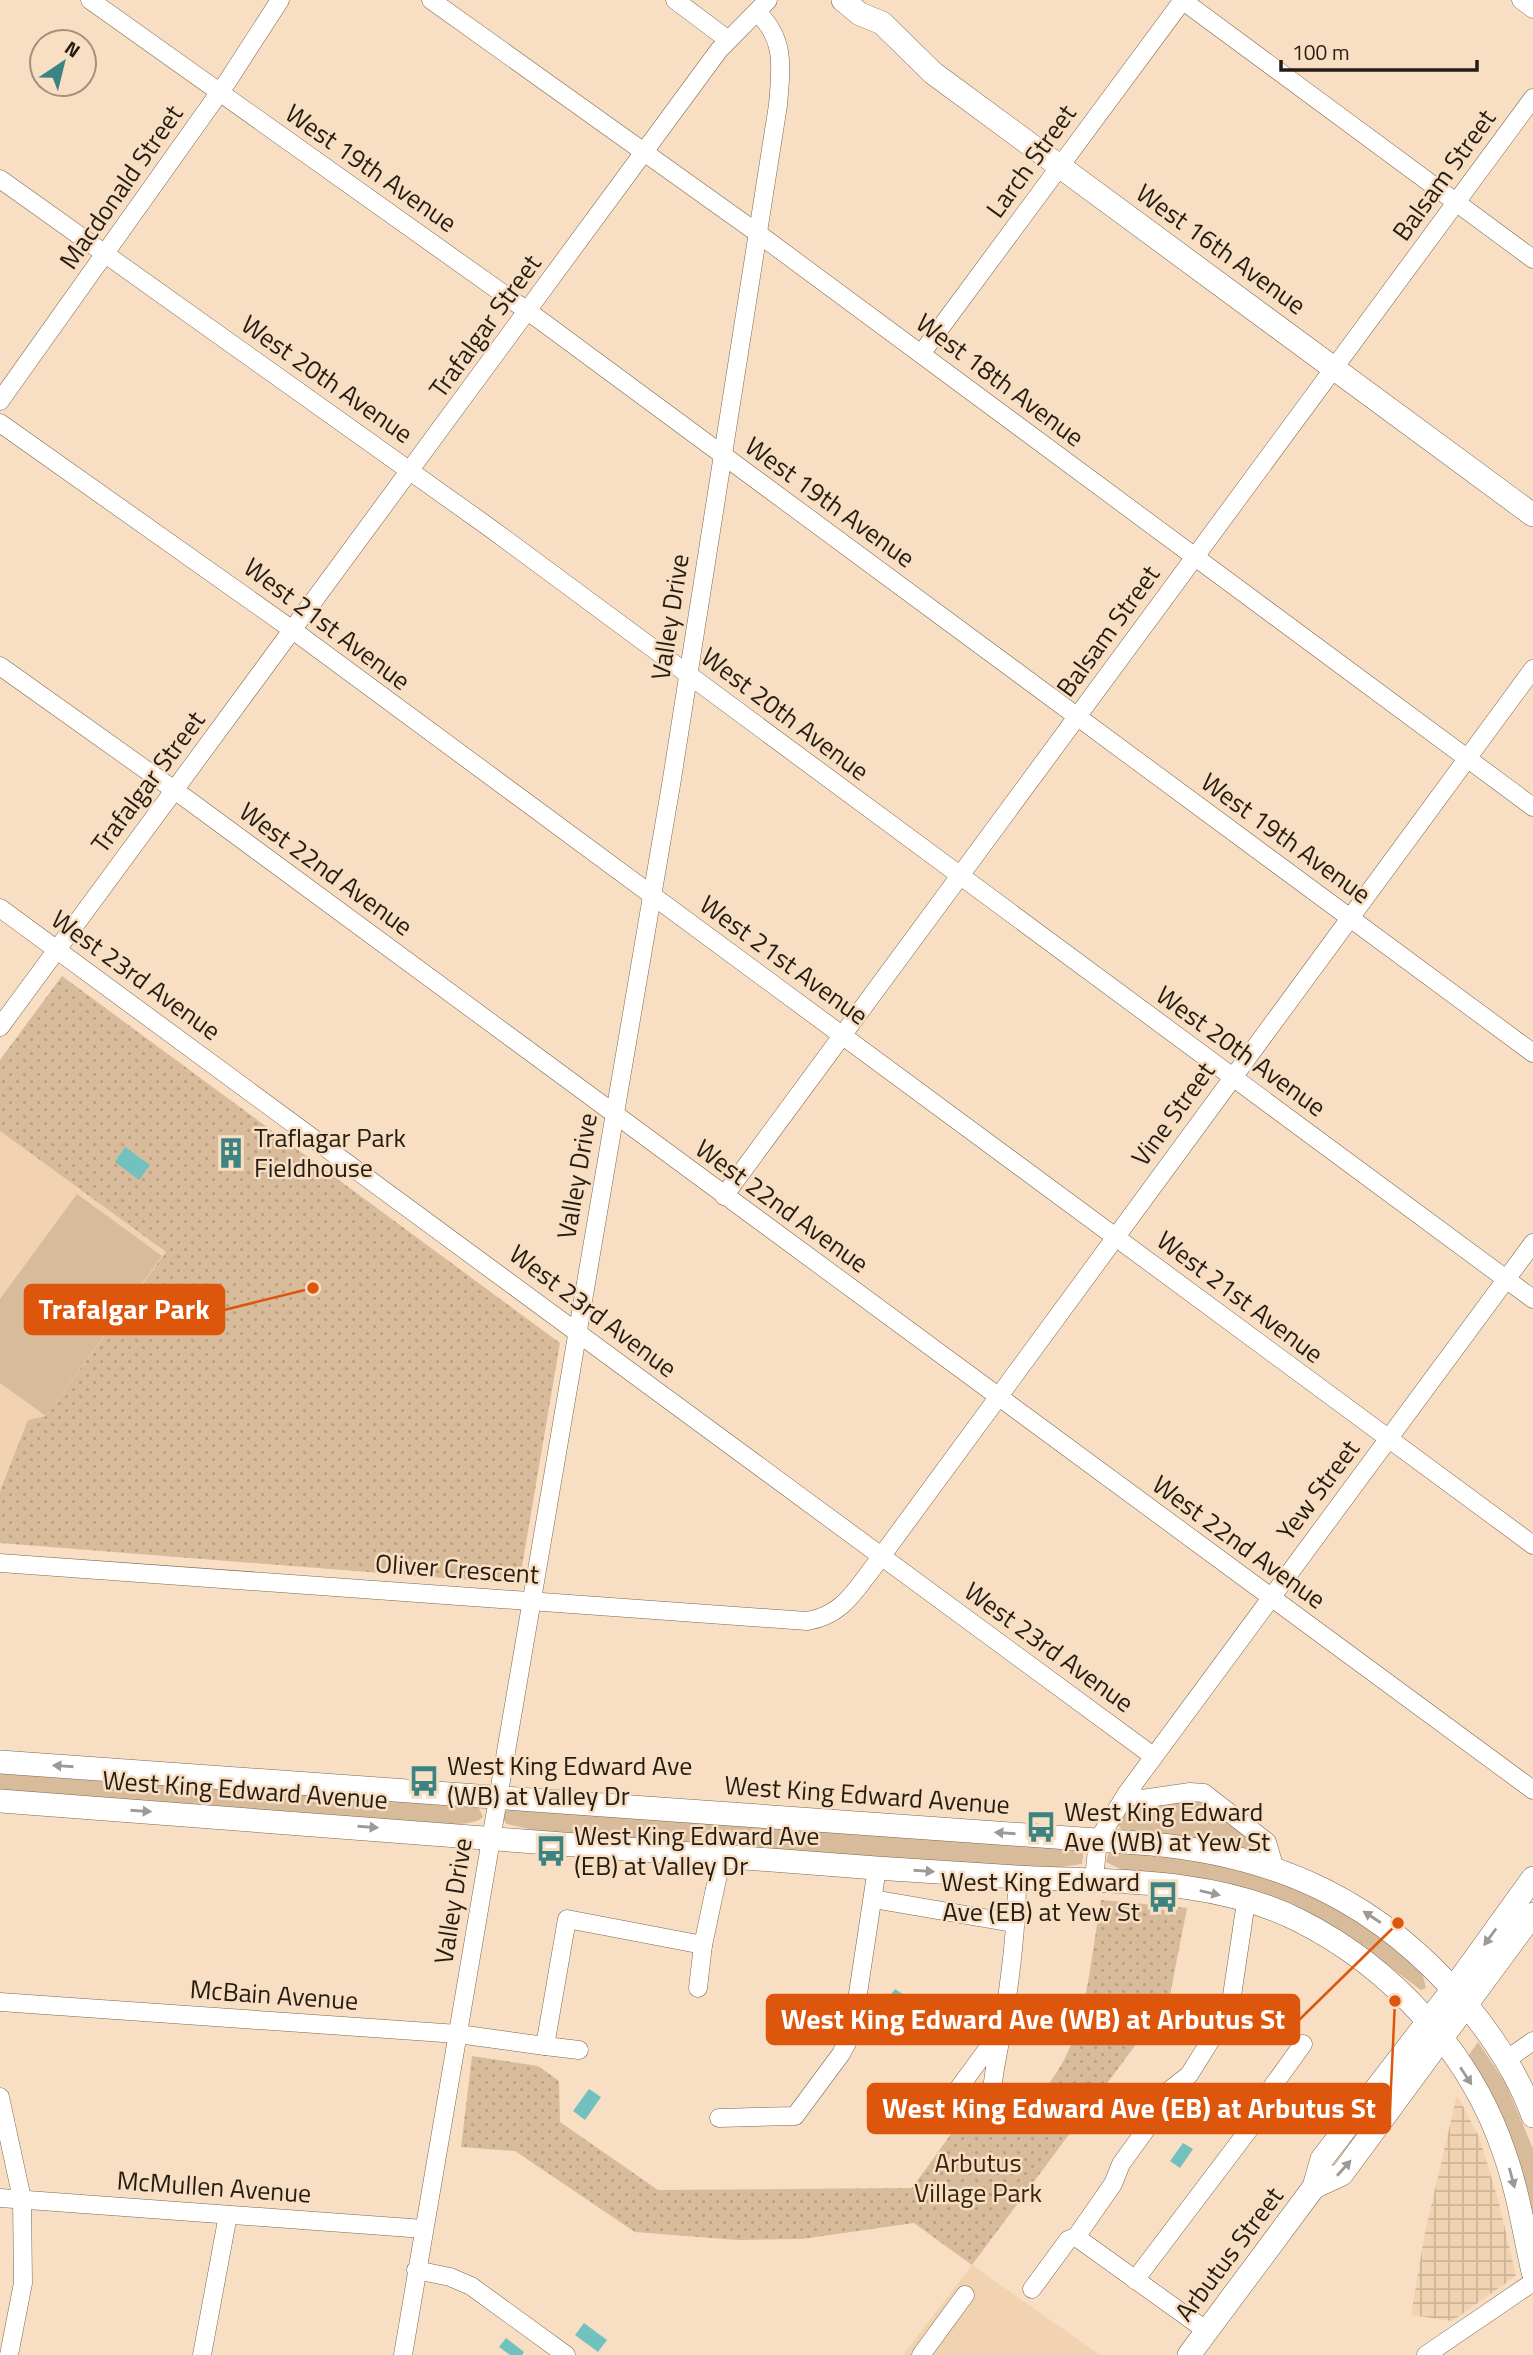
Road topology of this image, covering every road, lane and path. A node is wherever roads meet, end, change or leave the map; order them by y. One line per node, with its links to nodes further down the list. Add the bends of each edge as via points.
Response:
1 (90, 0): 13 (street, West 19th Avenue)
2 (280, 0): 13 (street, Macdonald Street)
3 (431, 0): 15 (street, West 18th Avenue)
4 (675, 0): 12 (street)
5 (843, 0): 11 (main road, West 16th Avenue, via 859,15)
6 (873, 0): 11 (main road, West 16th Avenue)
7 (1183, 0): 16 (street, Larch Street); 18 (street)
8 (1521, 0): 10 (street)
9 (762, 6): 12 (street, Trafalgar Street); 19 (street, Valley Drive, via 780,61 778,105)
10 (1533, 9)
11 (881, 23): 16 (main road, West 16th Avenue, via 933,73)
12 (727, 39): 15 (street, Trafalgar Street)
13 (220, 93): 20 (street, Macdonald Street); 22 (street, West 19th Avenue)
14 (1533, 98): 18 (street, Balsam Street)
15 (645, 151): 19 (street, West 18th Avenue); 22 (street, Trafalgar Street)
16 (1061, 166): 23 (street, Larch Street); 24 (main road, West 16th Avenue)
17 (0, 180): 20 (street, West 20th Avenue)
18 (1456, 202): 21 (street); 24 (street, Balsam Street)
19 (756, 232): 23 (street, West 18th Avenue); 27 (street, Valley Drive)
20 (105, 254): 25 (street, Macdonald Street); 28 (street, West 20th Avenue)
21 (1533, 259)
22 (528, 312): 27 (street, West 19th Avenue); 28 (street, Trafalgar Street)
23 (921, 354): 30 (street, West 18th Avenue)
24 (1334, 367): 29 (main road, West 16th Avenue); 30 (street, Balsam Street)
25 (0, 401)
26 (0, 423): 31 (street, West 21st Avenue)
27 (722, 455): 34 (street, Valley Drive); 35 (street, West 19th Avenue)
28 (410, 471): 31 (street, Trafalgar Street); 34 (street, West 20th Avenue)
29 (1533, 514)
30 (1195, 557): 35 (street, Balsam Street); 36 (street, West 18th Avenue)
31 (293, 631): 37 (street, Trafalgar Street); 40 (street, West 21st Avenue)
32 (0, 666): 37 (street, West 22nd Avenue)
33 (1533, 669): 36 (street, Vine Street)
34 (687, 674): 39 (street, West 20th Avenue); 40 (street, Valley Drive)
35 (1077, 716): 39 (street, Balsam Street); 42 (street, West 19th Avenue)
36 (1468, 759): 38 (street, West 18th Avenue); 42 (street, Vine Street)
37 (175, 790): 43 (street, Trafalgar Street); 48 (street, West 22nd Avenue)
38 (1533, 807)
39 (961, 876): 45 (street, Balsam Street); 47 (street, West 20th Avenue)
40 (652, 895): 45 (street, West 21st Avenue); 48 (street, Valley Drive)
41 (0, 908): 43 (street, West 23rd Avenue)
42 (1350, 918): 46 (street, West 19th Avenue); 47 (street, Vine Street)
43 (57, 949): 44 (street, Trafalgar Street); 54 (street, West 23rd Avenue)
44 (0, 1027)
45 (843, 1036): 49 (street, Balsam Street); 50 (street, West 21st Avenue)
46 (1533, 1053)
47 (1233, 1077): 50 (street, Vine Street); 52 (street, West 20th Avenue)
48 (614, 1114): 49 (street, West 22nd Avenue); 54 (street, Valley Drive)
49 (724, 1196): 55 (street, West 22nd Avenue)
50 (1115, 1237): 55 (street, Vine Street); 56 (street, West 21st Avenue)
51 (1533, 1243): 52 (street, Yew Street)
52 (1507, 1279): 53 (street, West 20th Avenue); 56 (street, Yew Street)
53 (1533, 1299)
54 (577, 1331): 58 (street, West 23rd Avenue); 61 (street, Valley Drive)
55 (997, 1397): 58 (street, Vine Street); 60 (street, West 22nd Avenue)
56 (1389, 1439): 57 (street, West 21st Avenue); 60 (street, Yew Street)
57 (1533, 1545)
58 (881, 1556): 61 (street, Oliver Crescent, via 839,1611 807,1621); 62 (street, West 23rd Avenue)
59 (0, 1563): 61 (street, Oliver Crescent)
60 (1271, 1598): 62 (street, Yew Street); 64 (street, West 22nd Avenue)
61 (531, 1600): 66 (street, Valley Drive)
62 (1153, 1756): 65 (street, Yew Street)
63 (0, 1762): 66 (main road, West King Edward Avenue, one-way to 63)
64 (1533, 1790)
65 (1127, 1793): 69 (street, Yew Street); 72 (street, via 1142,1799 1204,1793 1267,1842)
66 (497, 1796): 68 (street, Valley Drive); 69 (main road, West King Edward Avenue, one-way to 66)
67 (0, 1801): 68 (main road, West King Edward Avenue, one-way to 68)
68 (490, 1836): 70 (main road, West King Edward Avenue); 86 (street, Valley Drive)
69 (1098, 1840): 72 (main road, West King Edward Avenue, via 1190,1848); 75 (street, Yew Street)
70 (722, 1856): 71 (main road, West King Edward Avenue); 80 (street)
71 (877, 1868): 73 (main road, West King Edward Avenue, one-way to 73); 76 (street)
72 (1275, 1869): 82 (main road, West King Edward Avenue, one-way to 72, via 1427,1960 1382,1923 1334,1894)
73 (1017, 1877): 75 (main road, West King Edward Avenue); 79 (street)
74 (1533, 1878): 82 (main road, Arbutus Street, one-way to 82)
75 (1094, 1879): 77 (main road, West King Edward Avenue, one-way to 77, via 1170,1886)
76 (873, 1899): 79 (street); 94 (street, via 852,2033 841,2054 795,2116)
77 (1246, 1902): 85 (main road, West King Edward Avenue, via 1299,1921 1345,1947 1384,1976); 99 (street, via 1230,2009 1189,2075 1149,2106 1147,2127)
78 (1533, 1914): 82 (main road, Arbutus Street)
79 (1013, 1923): 84 (street)
80 (703, 1945): 81 (street); 89 (street, via 567,1919)
81 (698, 1989)
82 (1460, 1997): 85 (main road, Arbutus Street); 91 (main road, West King Edward Avenue)
83 (0, 2002): 86 (street, McBain Avenue)
84 (1002, 2029)
85 (1434, 2031): 101 (main road, West King Edward Avenue, one-way to 101, via 1481,2099 1503,2147); 106 (main road, Arbutus Street, via 1322,2159 1314,2187)
86 (458, 2034): 89 (street, McBain Avenue); 98 (street, Valley Drive)
87 (1533, 2041): 91 (street)
88 (1303, 2044): 102 (street, via 1272,2087 1269,2103)
89 (544, 2046): 90 (street, McBain Avenue)
90 (579, 2050)
91 (1506, 2060): 93 (main road, West King Edward Avenue)
92 (0, 2097): 96 (street)
93 (1533, 2116)
94 (719, 2118)
95 (0, 2198): 96 (street, McMullen Avenue)
96 (22, 2199): 97 (street, McMullen Avenue); 107 (street, via 23,2283)
97 (228, 2215): 98 (street, McMullen Avenue); 108 (street)
98 (424, 2229): 100 (street, Valley Drive)
99 (1076, 2236): 102 (street); 104 (street, via 1068,2240)
100 (416, 2270): 109 (street, Valley Drive); 110 (street, via 461,2281)
101 (1533, 2272)
102 (1135, 2280): 106 (street)
103 (1533, 2282): 113 (street)
104 (1032, 2289)
105 (965, 2295): 111 (street)
106 (1207, 2331): 112 (main road, Arbutus Street)
107 (9, 2355)
108 (202, 2355)
109 (402, 2355)
110 (566, 2355)
111 (921, 2355)
112 (1189, 2355)
113 (1426, 2355)

